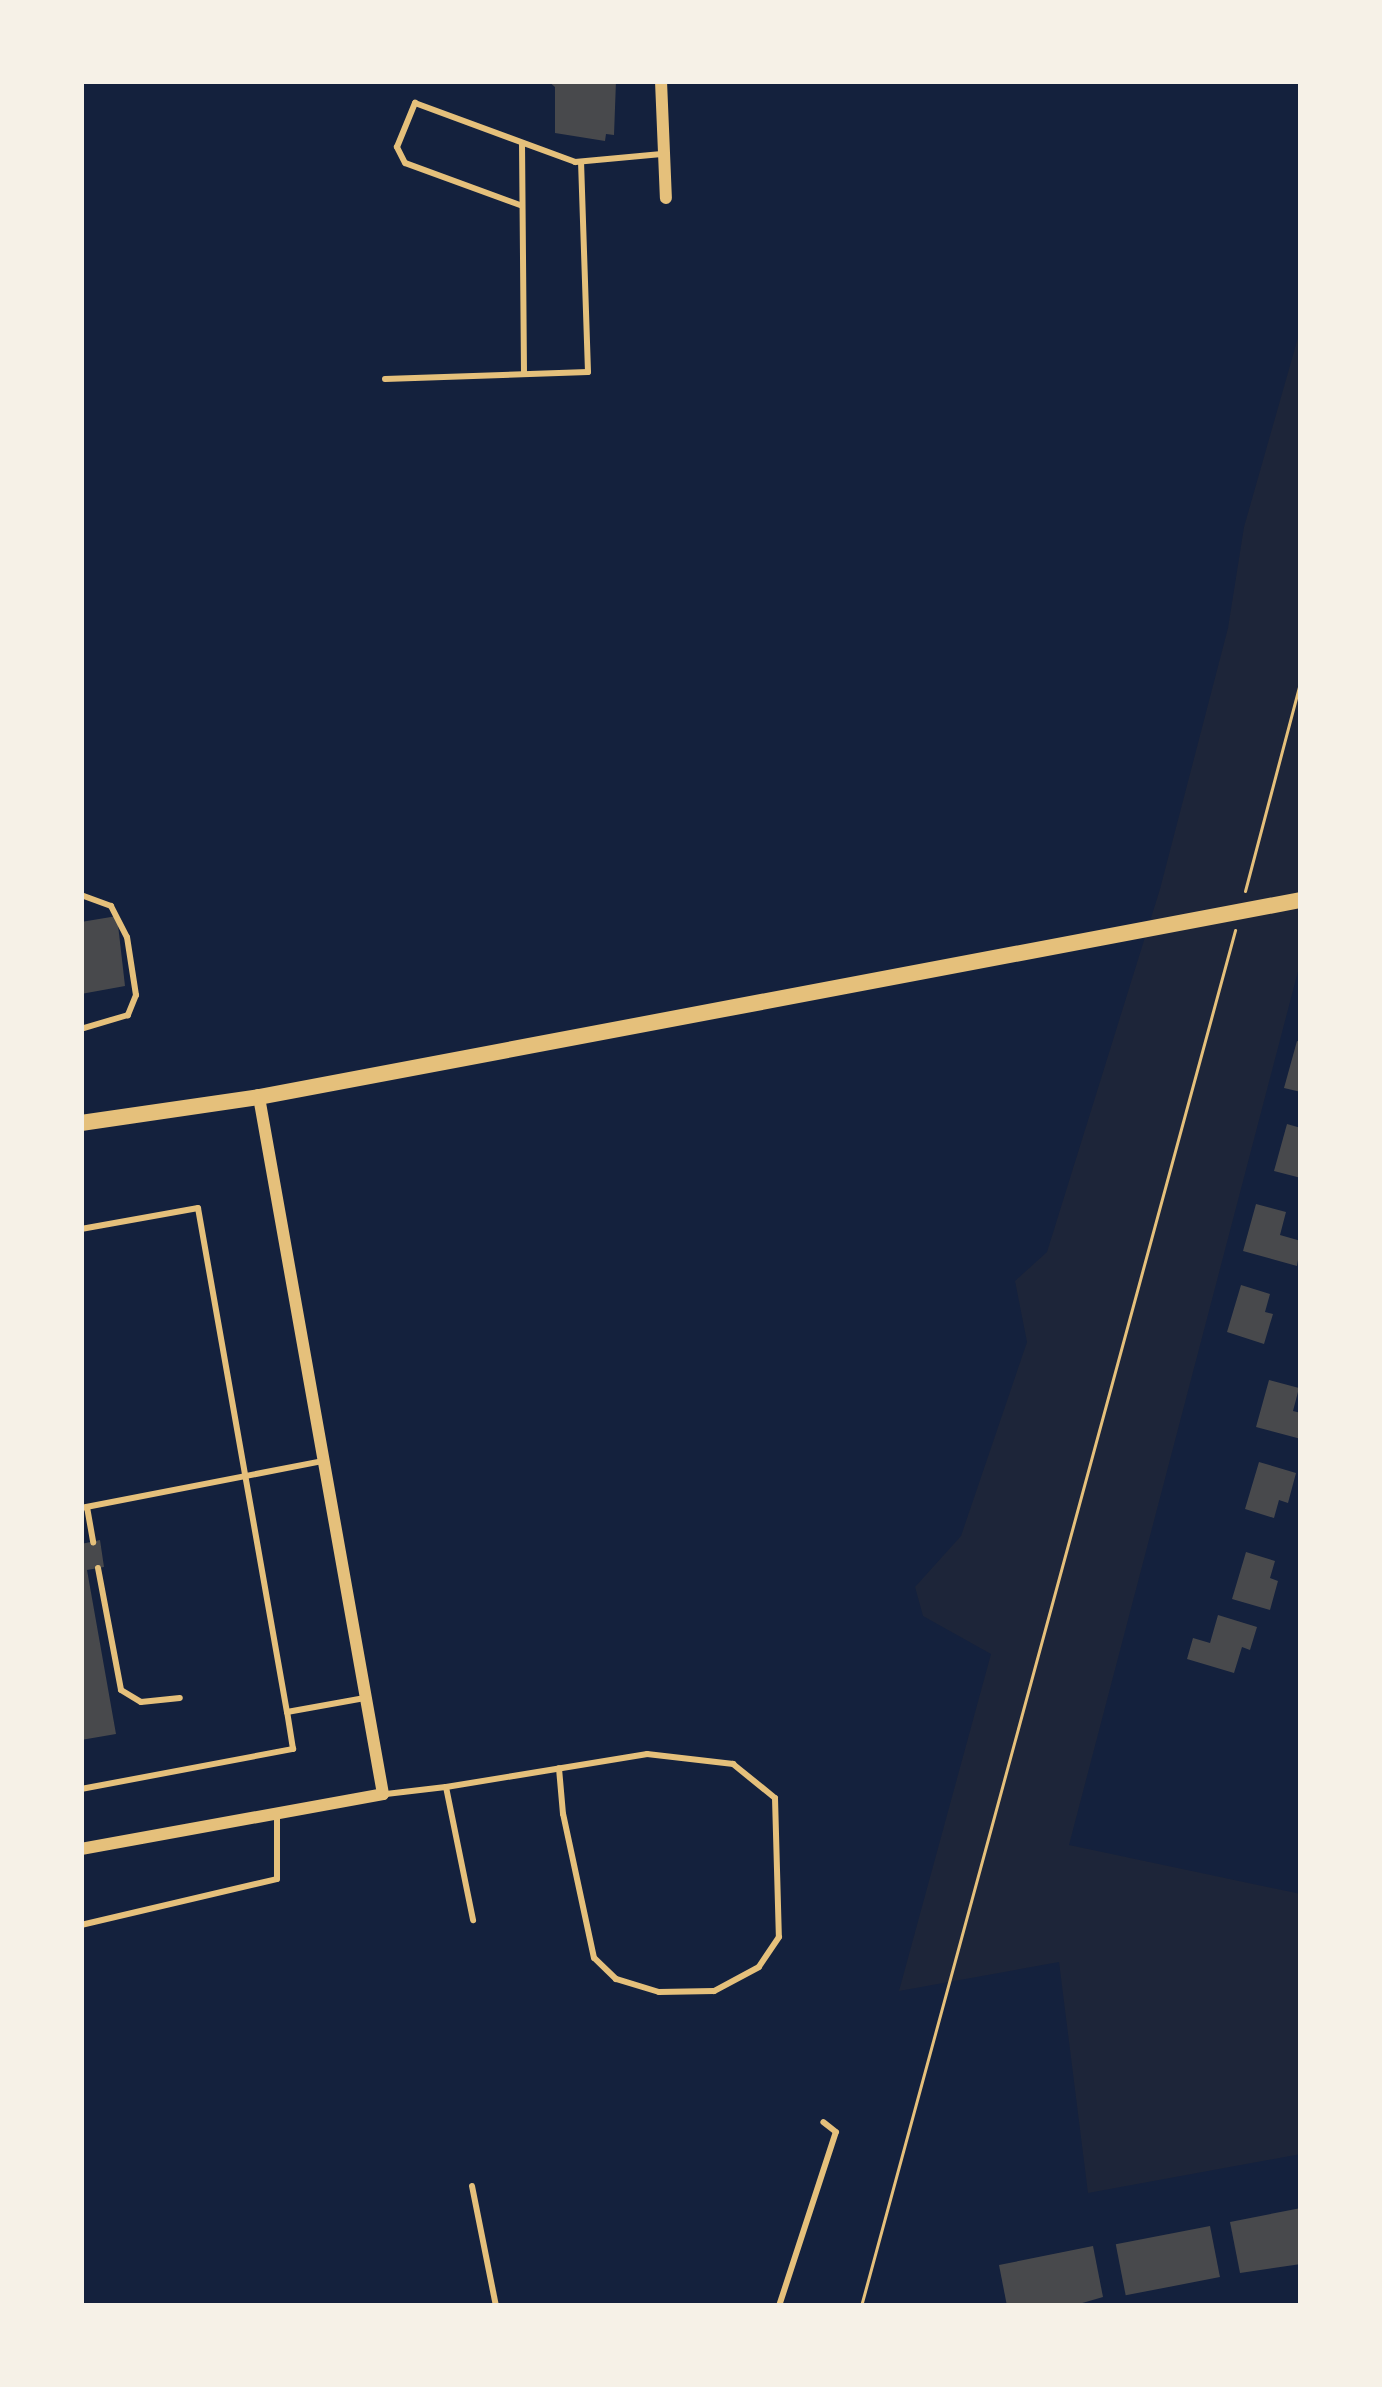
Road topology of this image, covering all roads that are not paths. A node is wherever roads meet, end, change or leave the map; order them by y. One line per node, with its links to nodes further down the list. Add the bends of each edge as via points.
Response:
1 (661, 81): 3 (street)
2 (522, 143): 4 (lane); 6 (lane); 6 (lane, via 415,103 397,147 405,163)
3 (664, 154): 4 (lane); 5 (street)
4 (581, 162): 7 (lane, via 588,372)
5 (666, 198)
6 (520, 205): 7 (lane)
7 (524, 374): 8 (lane)
8 (386, 379)
9 (81, 896): 11 (lane, via 111,905 127,937 136,995 128,1016)
10 (1301, 900): 12 (street)
11 (81, 1029)
12 (259, 1097): 13 (street); 15 (street)
13 (81, 1124)
14 (81, 1229): 16 (lane, via 198,1208)
15 (323, 1461): 16 (lane); 21 (street)
16 (248, 1476): 17 (lane); 22 (lane)
17 (84, 1507): 18 (lane)
18 (93, 1542)
19 (98, 1568): 20 (lane, via 121,1690 141,1702)
20 (180, 1698)
21 (366, 1698): 22 (lane); 26 (street)
22 (287, 1712): 25 (lane, via 293,1749)
23 (559, 1768): 23 (lane, via 647,1754 733,1764 775,1798 778,1937 759,1967 715,1991 659,1992 616,1978 594,1958); 24 (lane)
24 (446, 1786): 26 (lane); 29 (lane)
25 (81, 1789)
26 (383, 1794): 27 (street)
27 (277, 1814): 28 (street); 30 (lane, via 277,1879)
28 (81, 1849)
29 (473, 1920)
30 (81, 1925)
31 (823, 2122): 34 (lane, via 836,2132)
32 (472, 2186): 33 (lane)
33 (496, 2306)
34 (779, 2306)

